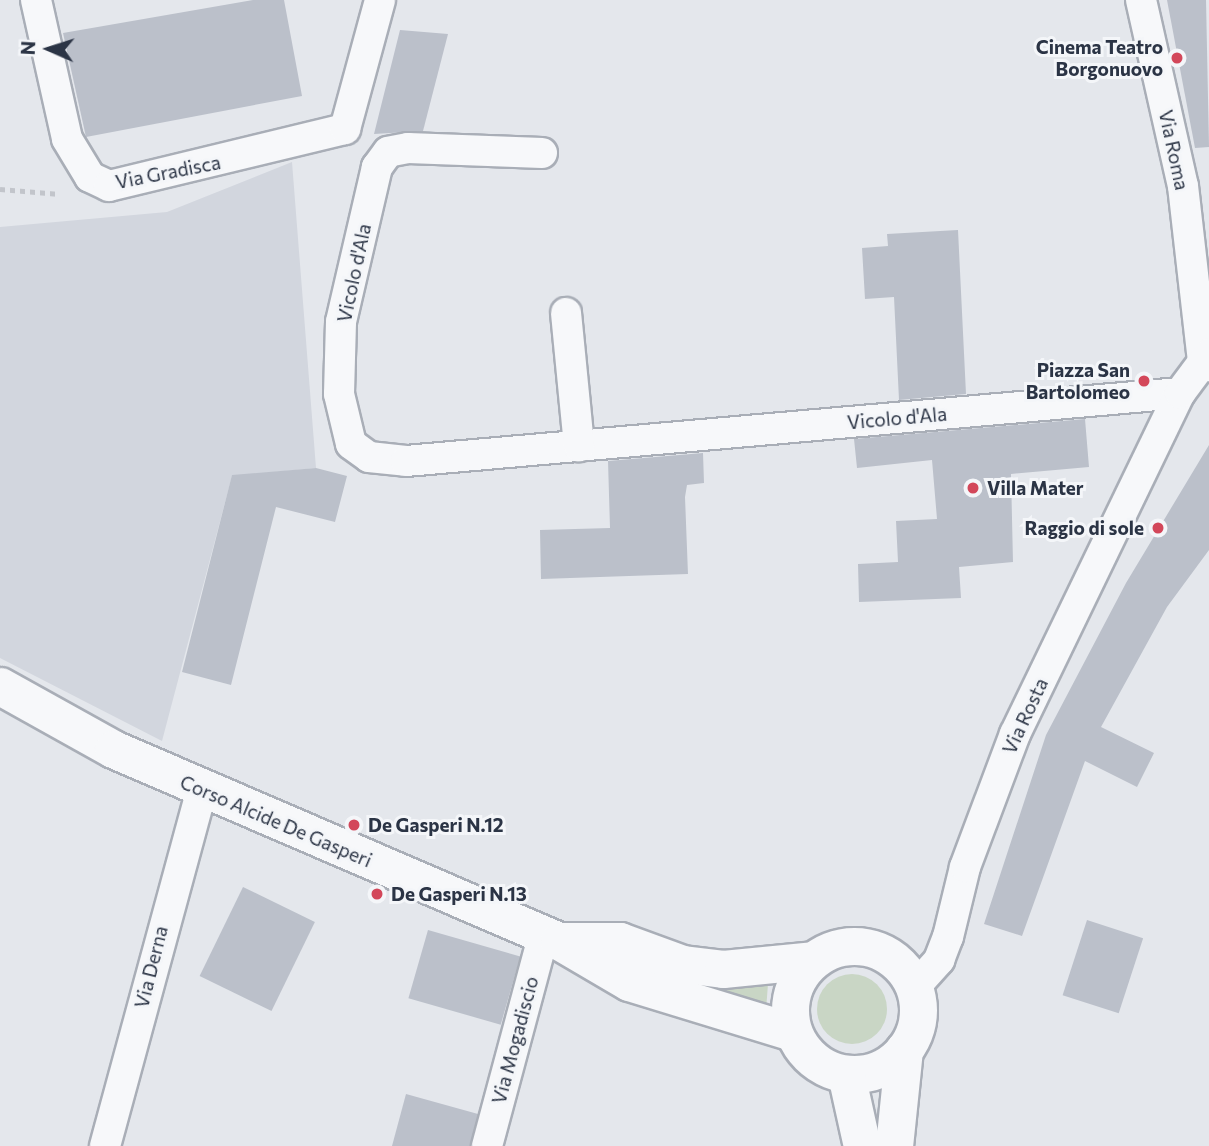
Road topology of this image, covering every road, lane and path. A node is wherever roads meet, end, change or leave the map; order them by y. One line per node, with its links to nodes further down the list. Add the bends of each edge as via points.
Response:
1 (36, 0): 5 (street, Via Gradisca, via 67,139 90,177)
2 (380, 0): 5 (street, Via Gradisca, via 345,128)
3 (1141, 0): 8 (street, Via Roma, via 1183,186)
4 (542, 153): 10 (street, Vicolo d'Ala, via 388,152 377,167 341,322 339,394 351,444 369,457 406,461)
5 (109, 186): 6 (path, via 57,194)
6 (0, 189)
7 (566, 313): 10 (street)
8 (1207, 360): 9 (street)
9 (1180, 393): 10 (street, Vicolo d'Ala); 15 (street, Via Rosta, via 1015,734 939,960)
10 (579, 446)
11 (0, 687): 12 (street, Corso Alcide De Gasperi)
12 (202, 789): 13 (street, Corso Alcide De Gasperi); 19 (street, Via Derna)
13 (551, 937): 14 (street, Corso Alcide De Gasperi, via 620,941 683,964 723,969); 16 (street, Corso Alcide De Gasperi, via 629,982); 20 (street, Via Mogadiscio)
14 (813, 960): 15 (street, via 851,946 871,948 890,956); 16 (street, via 792,993)
15 (914, 988): 17 (street, via 915,1031)
16 (793, 1032): 18 (street, via 814,1060)
17 (904, 1050): 18 (street, via 888,1065); 22 (street)
18 (846, 1074): 21 (street)
19 (105, 1146)
20 (486, 1146)
21 (862, 1146)
22 (894, 1146)

